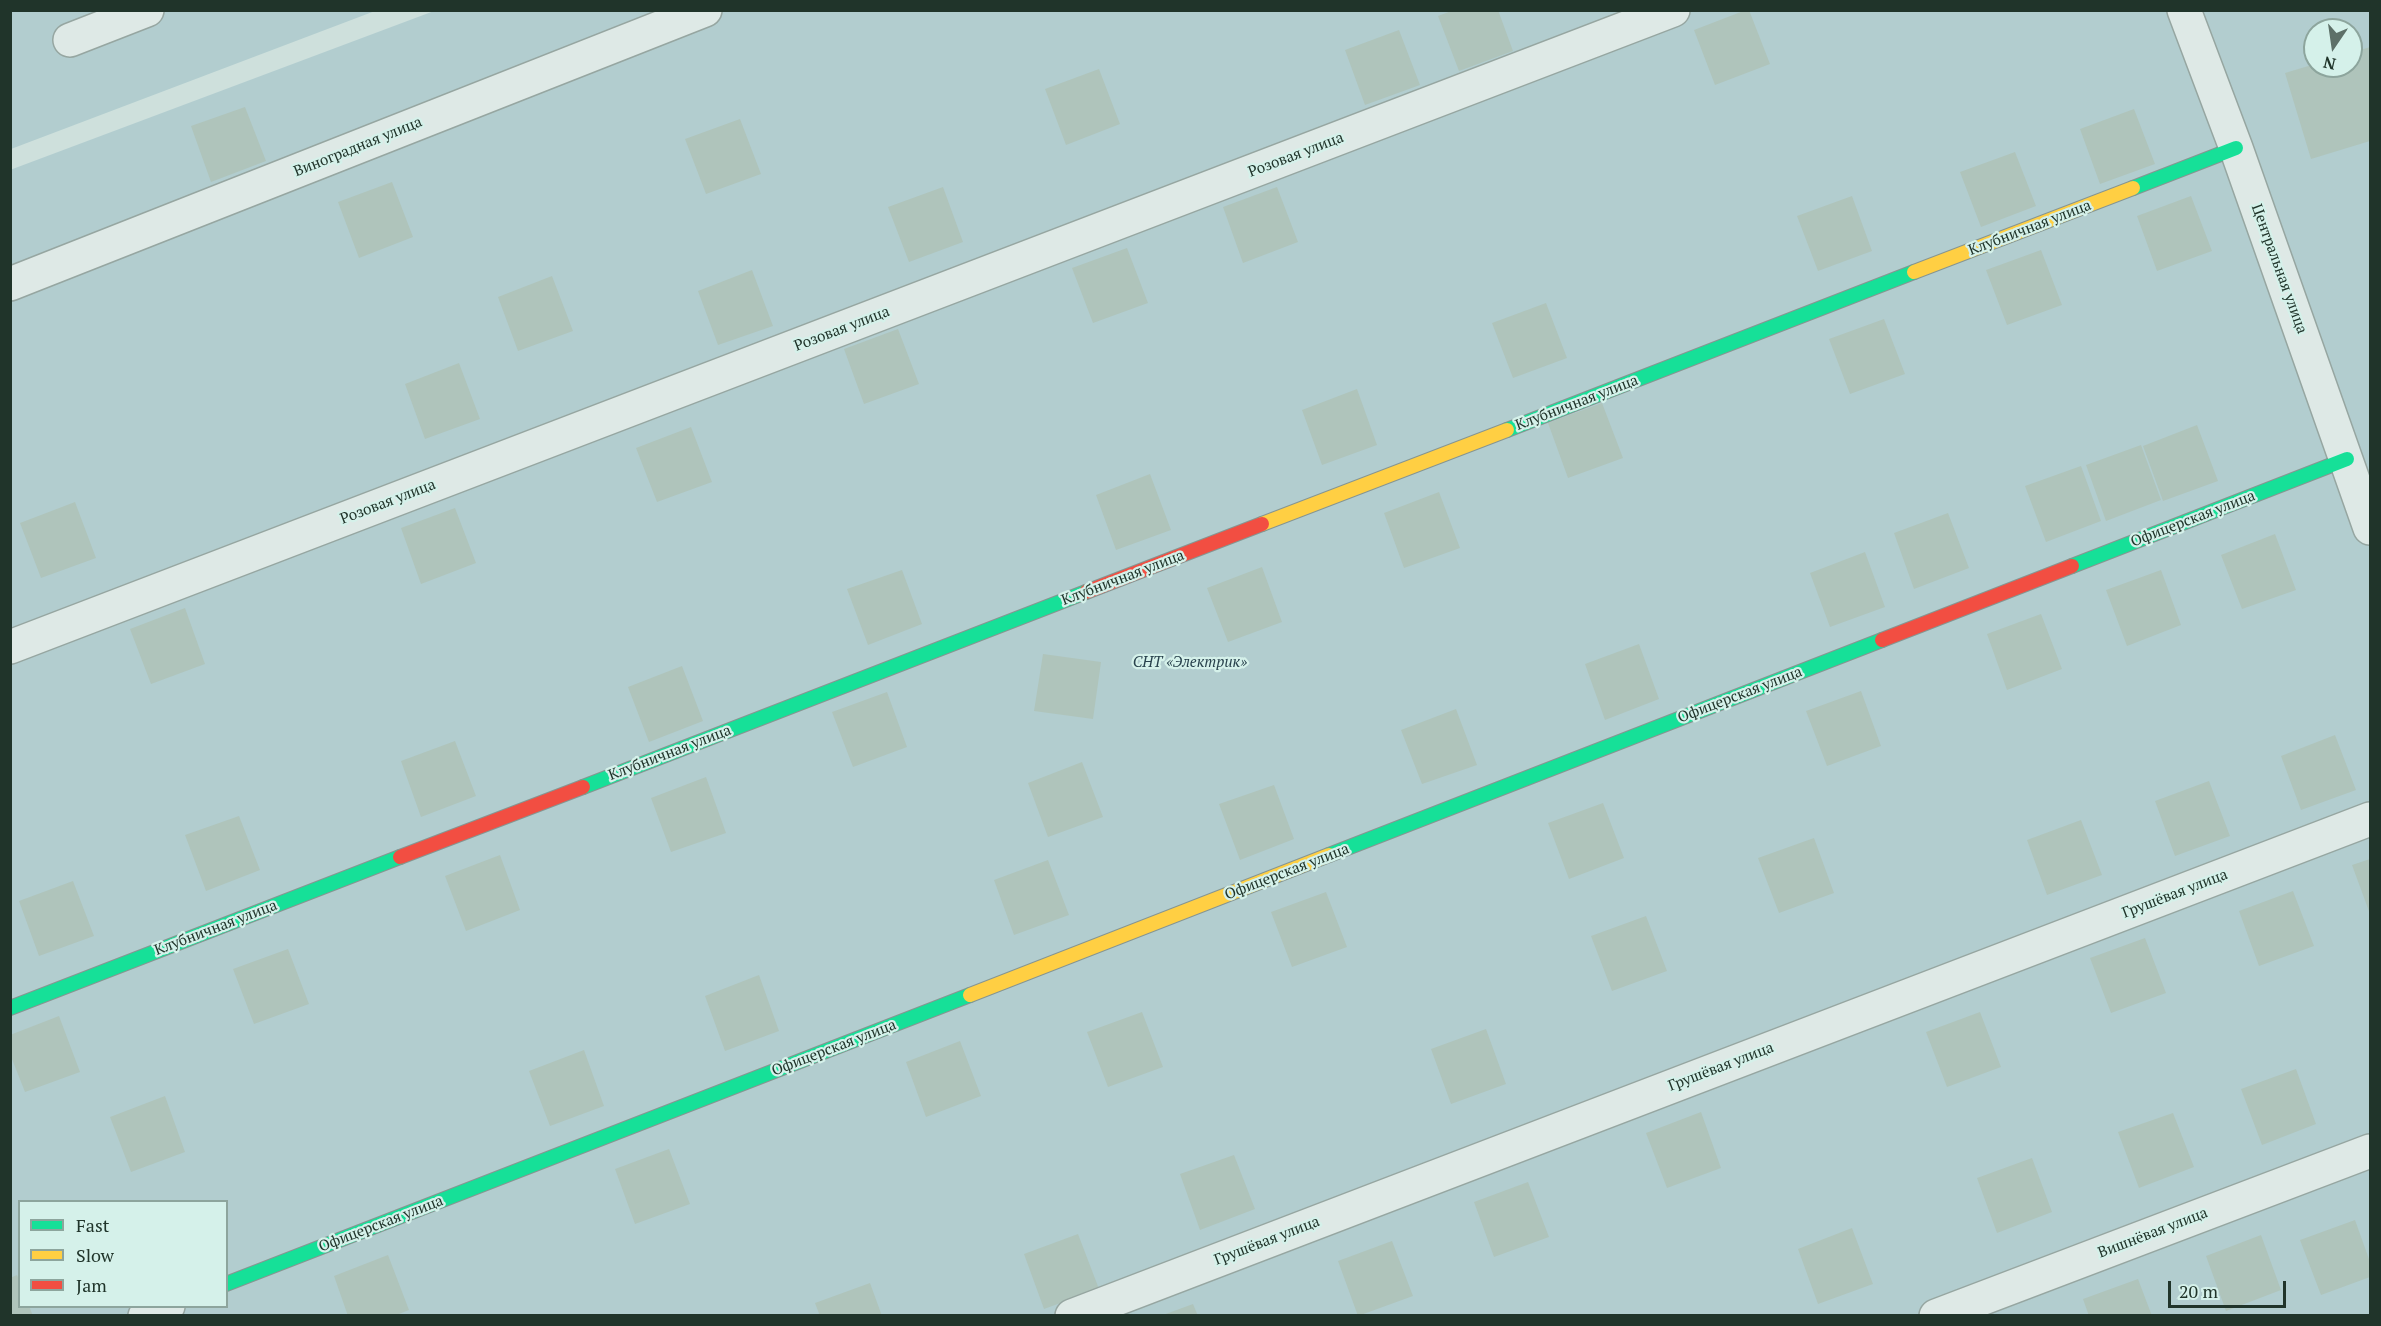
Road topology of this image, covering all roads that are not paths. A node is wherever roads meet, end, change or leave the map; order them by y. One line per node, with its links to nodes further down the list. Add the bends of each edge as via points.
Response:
1 (147, 10): 5 (street)
2 (705, 10): 7 (street, Виноградная улица)
3 (1673, 10): 10 (street, Розовая улица)
4 (2184, 10): 6 (street, Центральная улица)
5 (70, 40)
6 (2236, 148): 8 (street, Центральная улица); 12 (street, Клубничная улица)
7 (10, 284)
8 (2347, 459): 9 (street, Центральная улица); 14 (street, Офицерская улица)
9 (2370, 528)
10 (10, 647)
11 (2370, 819): 17 (street, Грушёвая улица)
12 (10, 1008)
13 (2370, 1151): 18 (street, Вишнёвая улица)
14 (228, 1283)
15 (163, 1308): 16 (street)
16 (145, 1316)
17 (1072, 1316)
18 (1936, 1316)

